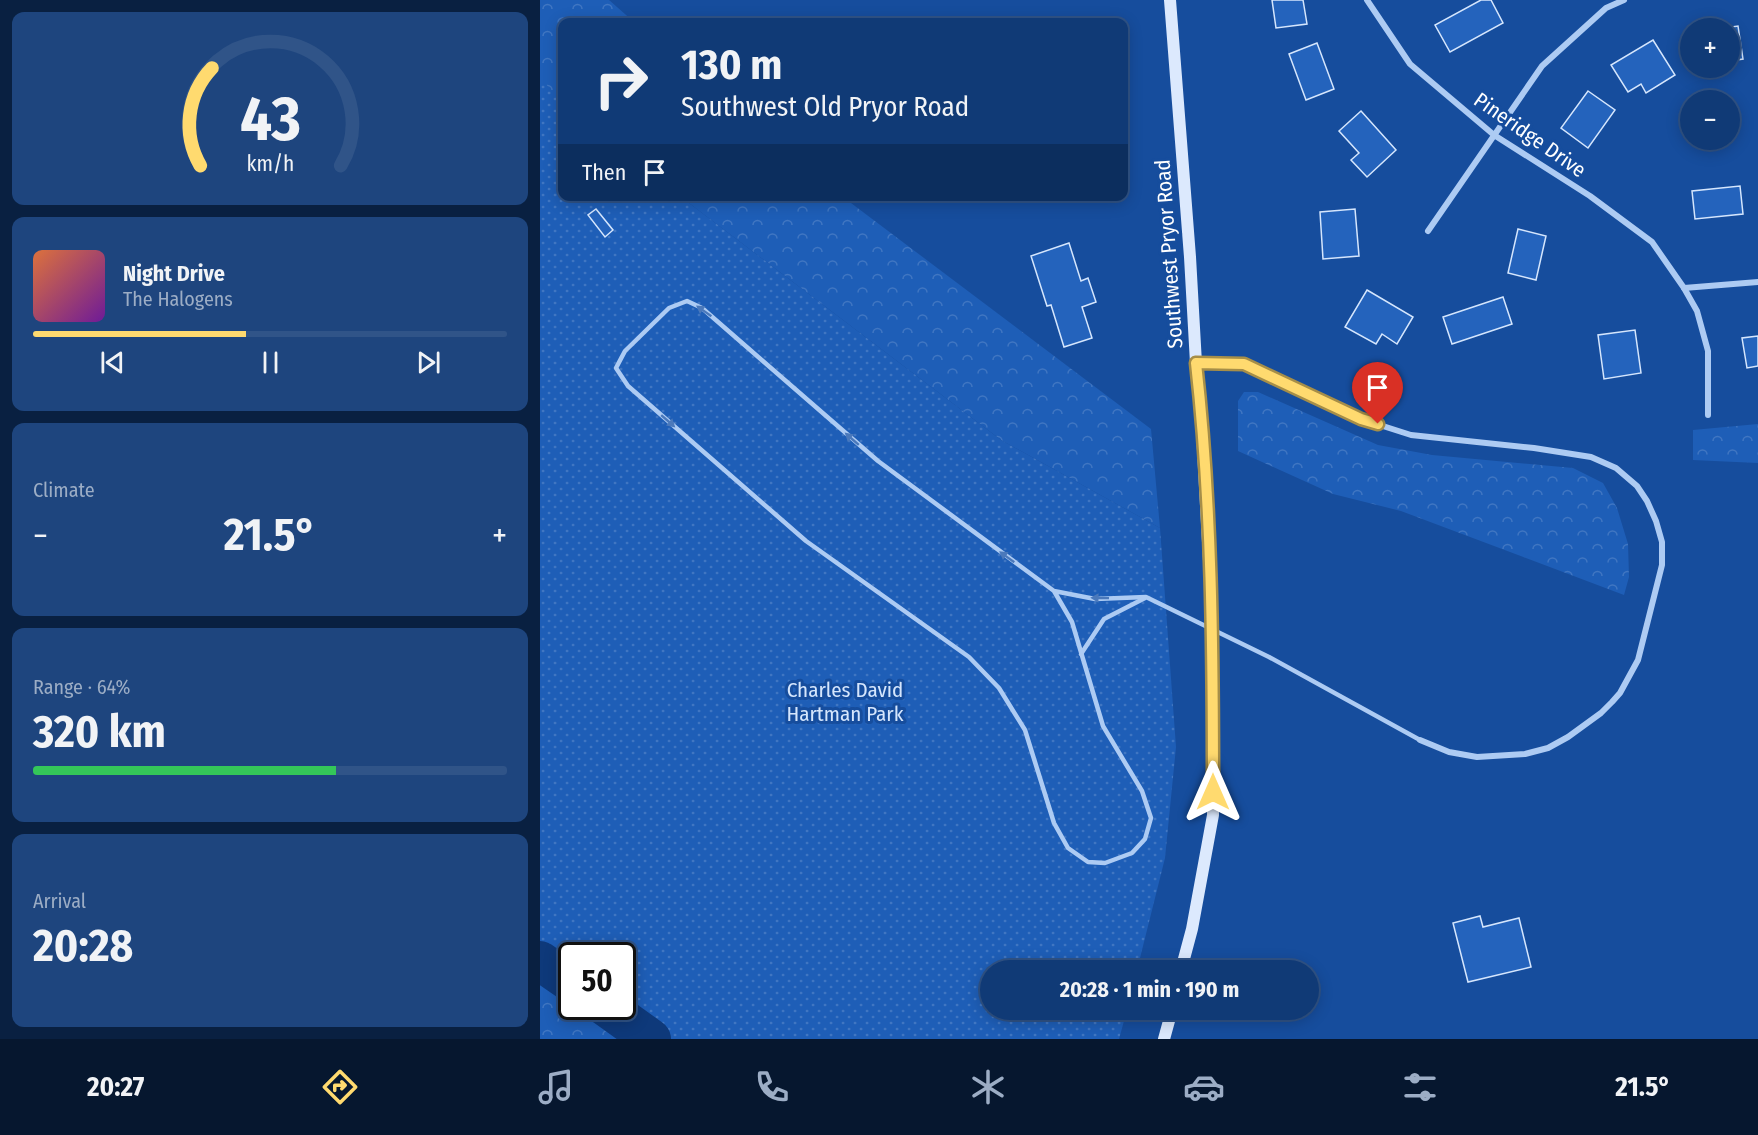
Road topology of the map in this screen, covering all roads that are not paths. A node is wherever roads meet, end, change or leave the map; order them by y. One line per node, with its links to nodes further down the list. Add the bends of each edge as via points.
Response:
1 (1170, 0): 8 (main road, Southwest Pryor Road)
2 (1367, 0): 4 (street, Pineridge Drive, via 1410,64)
3 (1624, 0): 4 (street, via 1606,8 1542,66)
4 (1494, 135): 5 (street); 7 (street, Pineridge Drive, via 1652,242)
5 (1428, 231)
6 (1758, 282): 7 (street)
7 (1684, 288): 9 (street, Pineridge Drive, via 1708,351)
8 (1196, 363): 13 (street, via 1244,364 1361,419 1412,435 1591,457 1616,468 1647,501 1662,542 1662,565 1638,660 1612,702 1568,737 1525,754 1477,757 1449,752); 14 (main road, Southwest Pryor Road, bridge, via 1213,634 1214,815)
9 (1708, 415)
10 (1054, 591): 11 (lane, one-way to 10, via 1095,599); 12 (lane, via 1072,622); 12 (lane, one-way to 12, via 878,461 702,308 687,301 669,308 625,351 616,368 628,386 806,541 969,657 999,688 1025,730 1054,823 1068,849 1089,862 1105,863 1132,853 1145,839 1151,818 1142,791 1103,726)
11 (1146, 597): 12 (lane, via 1104,620); 13 (lane, via 1269,657)
12 (1081, 654)
13 (1420, 740)
14 (1184, 960)
15 (1169, 1020): 16 (main road)
16 (1164, 1039)

